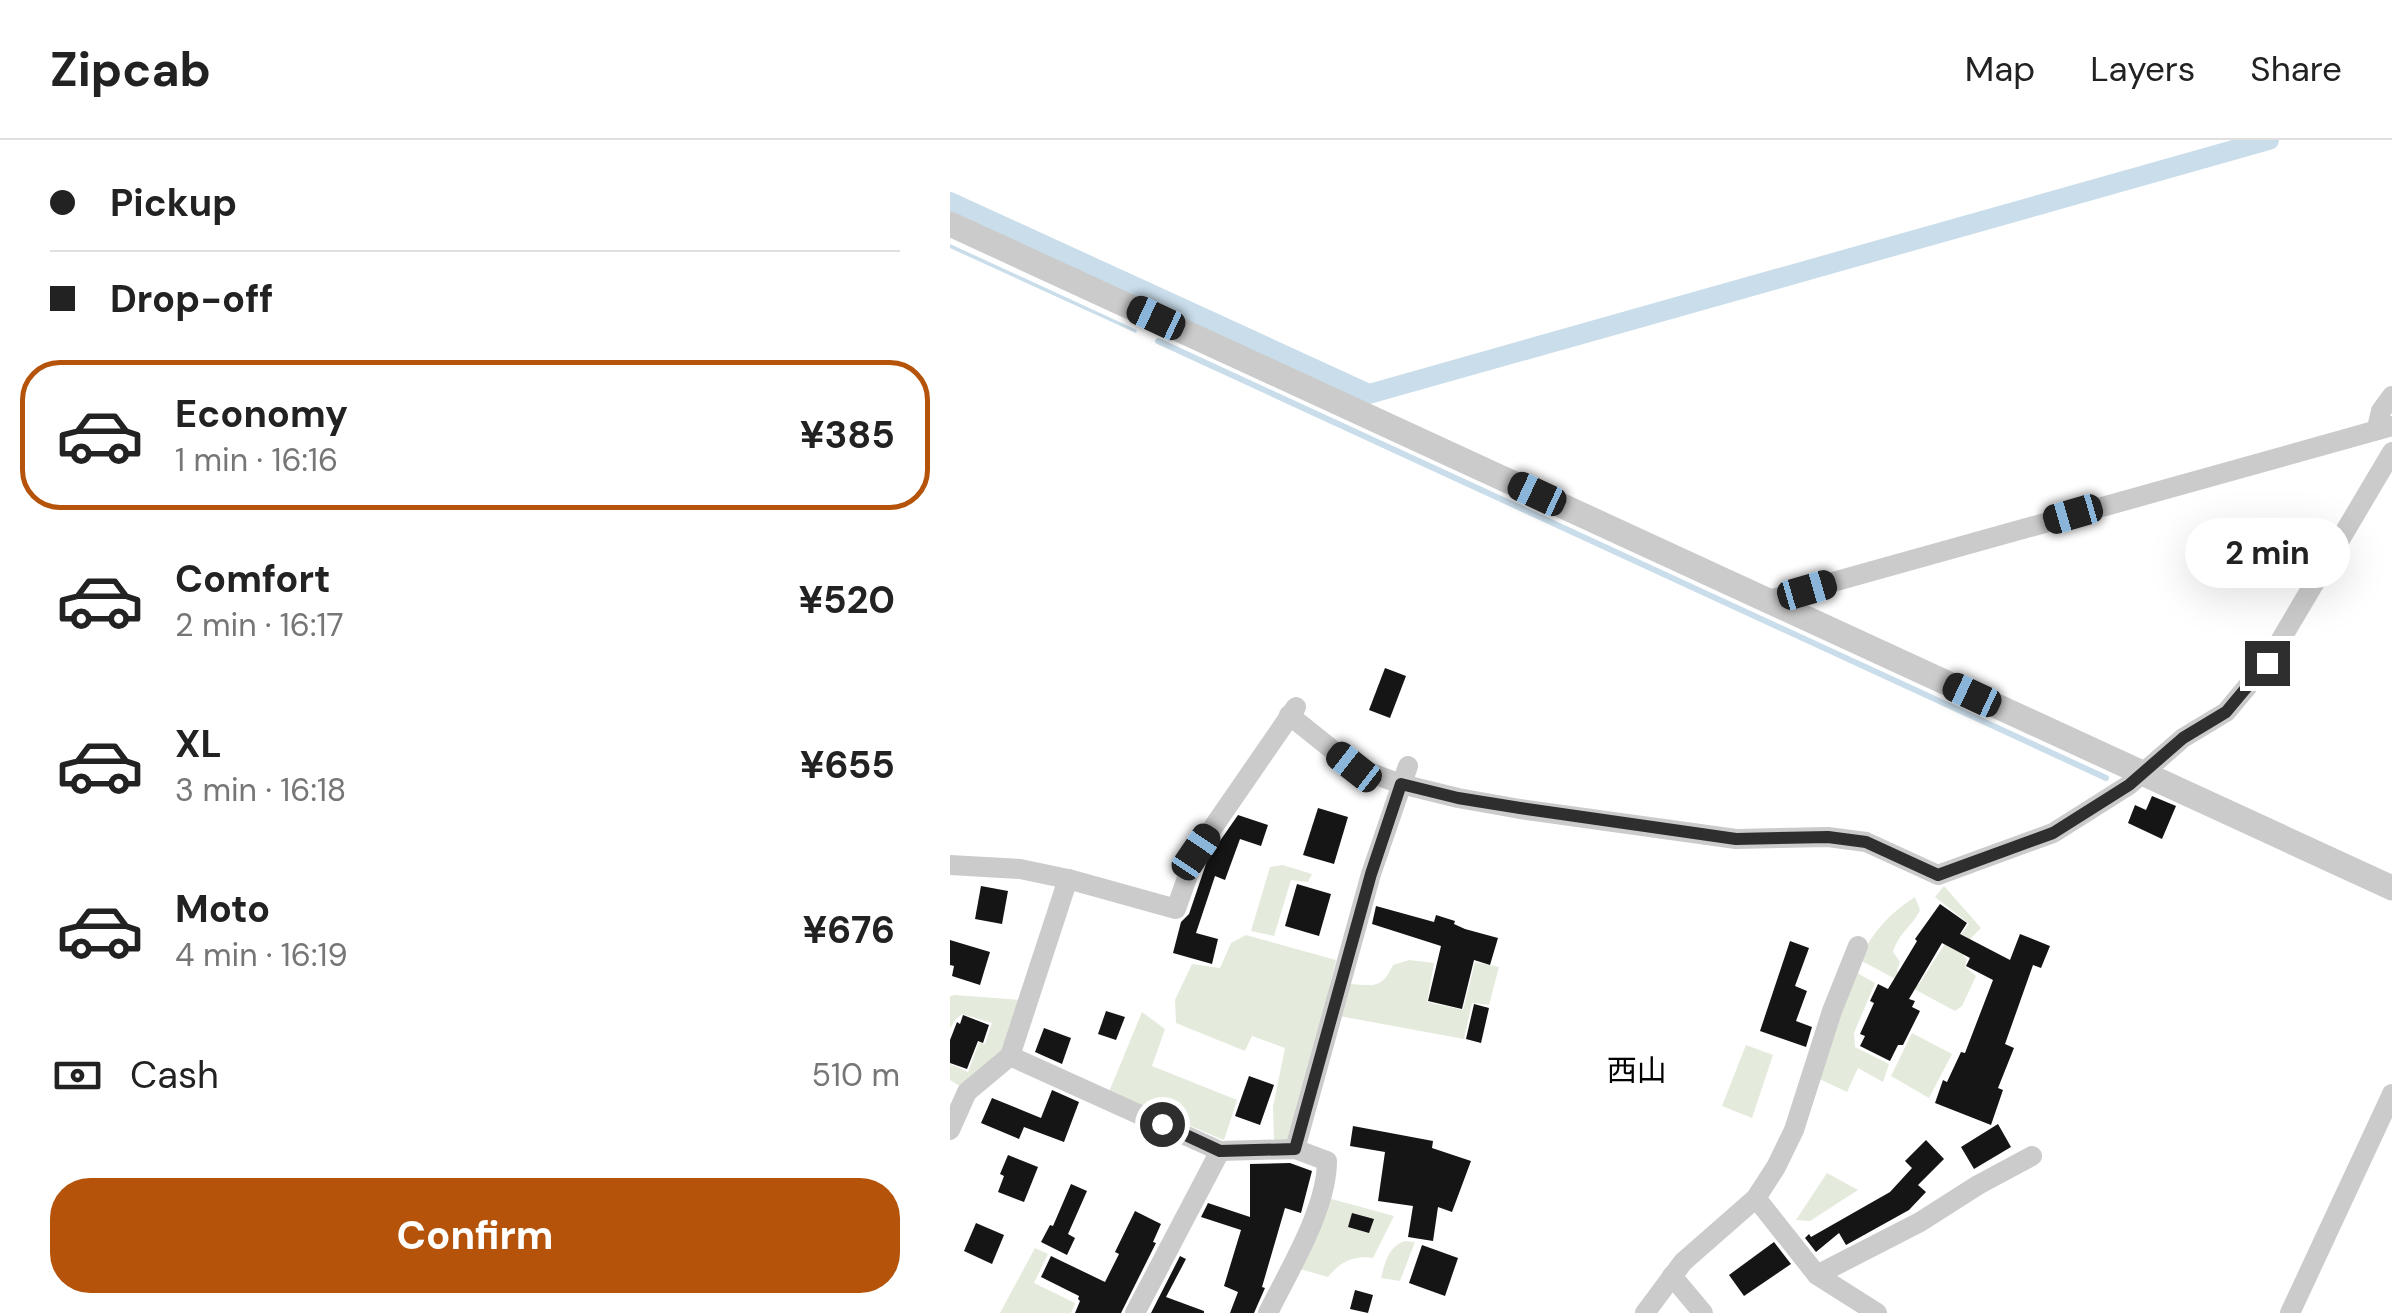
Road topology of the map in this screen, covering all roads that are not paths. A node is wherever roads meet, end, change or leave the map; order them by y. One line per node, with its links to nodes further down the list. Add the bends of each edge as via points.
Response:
1 (950, 224): 5 (street)
2 (2392, 396): 3 (street, via 2381,411)
3 (2384, 427): 5 (street)
4 (2392, 452): 6 (street, via 2267,663 2226,712)
5 (1769, 600): 6 (street)
6 (2142, 773): 7 (street, via 2053,833 1938,875 1866,842 1736,839 1520,808 1458,798); 10 (street)
7 (1404, 775): 9 (street, via 1354,767 1293,710 1196,852 1176,910); 15 (street)
8 (950, 865): 9 (street)
9 (1068, 879): 12 (street)
10 (2392, 888)
11 (1858, 946): 18 (street, via 1794,1130)
12 (1010, 1056): 14 (street, via 968,1092); 16 (street)
13 (2392, 1094): 26 (street)
14 (950, 1130)
15 (1295, 1149): 16 (street); 22 (street, via 1327,1161 1327,1177 1307,1236)
16 (1220, 1151): 21 (street)
17 (2032, 1156): 19 (street)
18 (1756, 1198): 19 (street); 20 (street)
19 (1817, 1275): 25 (street)
20 (1672, 1276): 23 (street); 24 (street)
21 (1135, 1313)
22 (1268, 1313)
23 (1645, 1313)
24 (1703, 1313)
25 (1877, 1313)
26 (2290, 1313)

